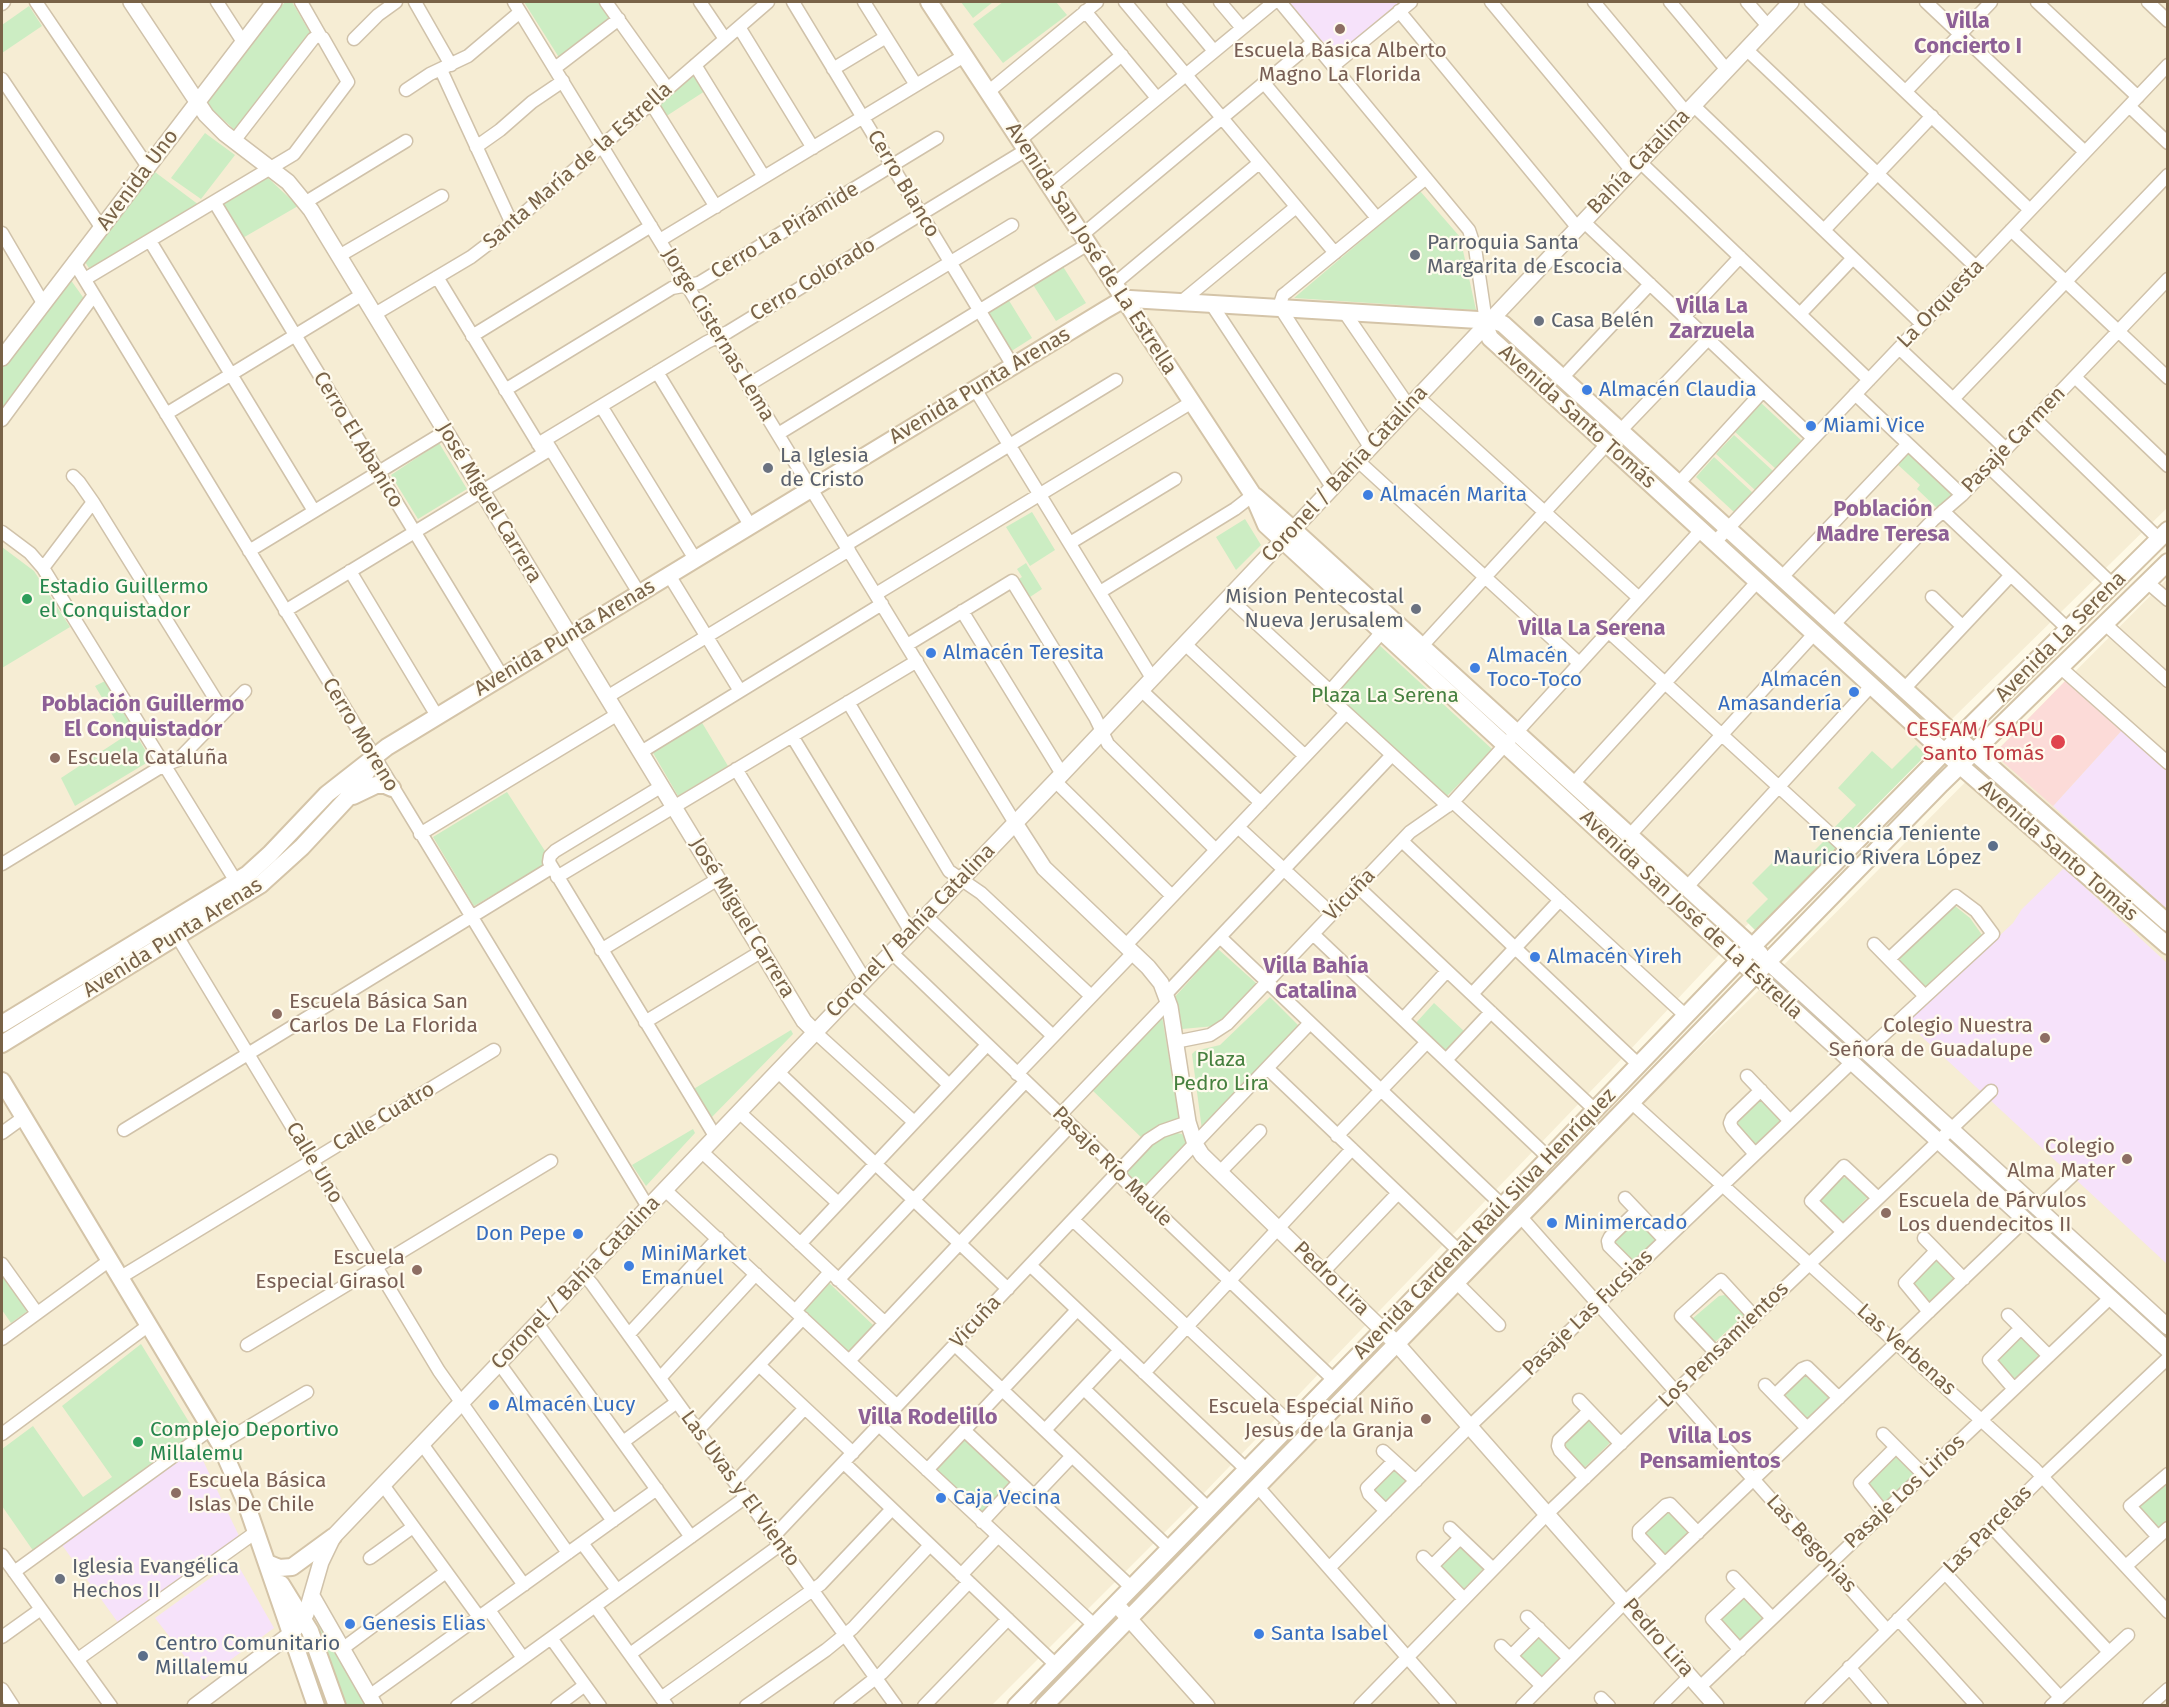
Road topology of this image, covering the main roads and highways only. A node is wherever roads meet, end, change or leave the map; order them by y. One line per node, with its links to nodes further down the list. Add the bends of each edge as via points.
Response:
1 (929, 2): 2 (main road, Avenida San José de La Estrella)
2 (1125, 300): 3 (main road); 4 (main road, Avenida San José de La Estrella, via 1253,495 1266,525); 9 (main road, Avenida Punta Arenas, via 669,574)
3 (1486, 322): 8 (main road, Avenida Santo Tomás, via 1490,338 1871,686); 8 (main road, Avenida Santo Tomás, via 1503,324 1904,689)
4 (1288, 535): 7 (main road, Avenida San José de La Estrella, via 1382,632); 7 (main road, Avenida San José de La Estrella, via 1422,646)
5 (2163, 535): 8 (main road, Avenida La Serena)
6 (2168, 562): 10 (main road, Avenida La Serena)
7 (1511, 739): 17 (main road, Avenida San José de La Estrella, via 1573,784); 18 (main road, Avenida San José de La Estrella)
8 (1952, 744): 10 (main road, Avenida Santo Tomás); 17 (main road, Avenida Cardenal Raúl Silva Henríquez)
9 (374, 758): 12 (main road, Avenida Punta Arenas); 13 (main road, Avenida Punta Arenas, via 327,794)
10 (1967, 758): 14 (main road, Avenida Santo Tomás); 16 (main road, Avenida Santo Tomás); 19 (main road, Avenida Cardenal Raúl Silva Henríquez)
11 (392, 788): 12 (main road, via 376,785)
12 (345, 801): 13 (main road, Avenida Punta Arenas, via 289,861)
13 (240, 889): 15 (main road, Avenida Punta Arenas)
14 (2168, 923)
15 (173, 930): 21 (main road, Avenida Punta Arenas); 22 (main road, Avenida Punta Arenas)
16 (2168, 946)
17 (1752, 947): 18 (main road, Avenida Cardenal Raúl Silva Henríquez); 19 (main road, Avenida San José de La Estrella)
18 (1740, 960): 20 (main road, Avenida San José de La Estrella); 28 (main road, Avenida Cardenal Raúl Silva Henríquez)
19 (1767, 961): 20 (main road, Avenida Cardenal Raúl Silva Henríquez)
20 (1755, 974): 29 (main road, Avenida Cardenal Raúl Silva Henríquez)
21 (2, 1024)
22 (2, 1044)
23 (2, 1081): 25 (main road, via 220,1444)
24 (333, 1538): 25 (main road, via 292,1567 279,1568)
25 (267, 1563): 26 (main road); 27 (main road, via 304,1618)
26 (316, 1706)
27 (337, 1706)
28 (1016, 1706)
29 (1044, 1706)

